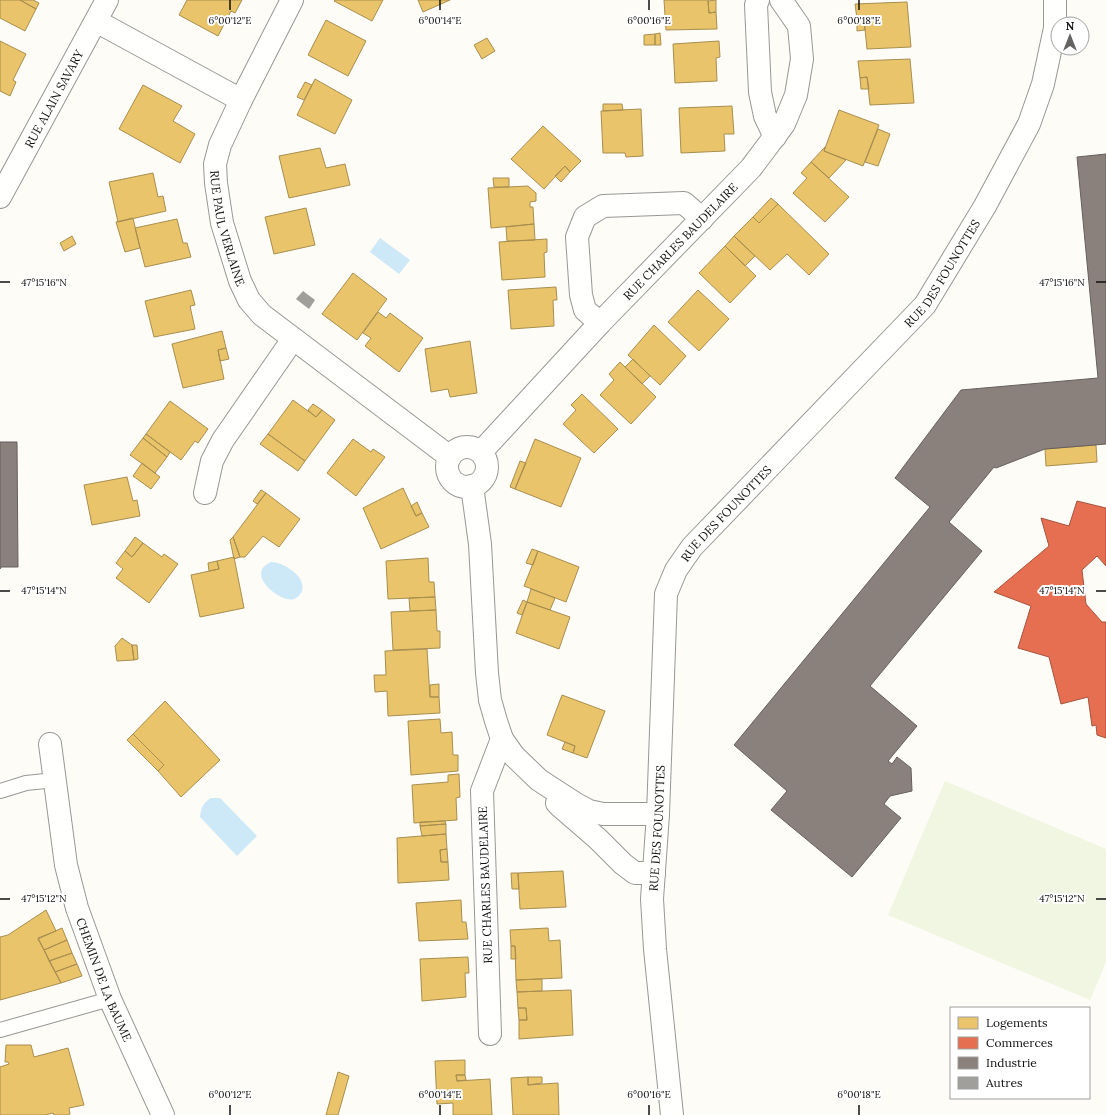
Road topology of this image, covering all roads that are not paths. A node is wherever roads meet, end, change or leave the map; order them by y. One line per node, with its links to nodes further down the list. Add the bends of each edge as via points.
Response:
1 (107, 0): 6 (street, RUE ALAIN SAVARY)
2 (292, 0): 7 (street, RUE PAUL VERLAINE)
3 (758, 0): 8 (street, via 756,5 760,92 765,116)
4 (782, 0): 8 (street, RUE CHARLES BAUDELAIRE, via 799,26 802,59 796,95 784,124)
5 (1055, 0): 22 (street, RUE DES FOUNOTTES, via 1055,28 1043,84 1029,124 985,206 925,305 692,547 676,570 666,594)
6 (96, 21): 7 (street); 9 (street, RUE ALAIN SAVARY)
7 (241, 100): 12 (street, RUE PAUL VERLAINE, via 220,145 215,164 222,223 240,281 249,300 262,315)
8 (775, 137): 10 (street, RUE CHARLES BAUDELAIRE, via 751,168)
9 (0, 197)
10 (702, 219): 11 (street, RUE CHARLES BAUDELAIRE); 11 (street, via 684,203 603,206 585,217 578,237 581,295 585,310)
11 (600, 323): 13 (street, RUE CHARLES BAUDELAIRE)
12 (293, 339): 14 (street, RUE PAUL VERLAINE); 16 (street, via 223,440 212,461)
13 (481, 452): 14 (street, via 469,447 457,450); 15 (street, via 487,464 487,471 481,482)
14 (450, 457): 15 (street, via 448,473 451,479 456,484)
15 (472, 486): 17 (street, via 480,544 490,700)
16 (205, 493)
17 (502, 739): 20 (street, via 514,756); 26 (street, RUE CHARLES BAUDELAIRE, via 482,791)
18 (50, 744): 19 (street, CHEMIN DE LA BAUME)
19 (55, 780): 21 (lane, via 26,783); 24 (street, CHEMIN DE LA BAUME, via 66,865 77,908)
20 (539, 780): 22 (street, via 589,811 603,814); 23 (street, via 561,807 623,864 635,873)
21 (0, 791)
22 (658, 814): 23 (street, RUE DES FOUNOTTES)
23 (654, 873): 28 (street, RUE DES FOUNOTTES, via 654,949)
24 (110, 999): 25 (lane); 27 (street, CHEMIN DE LA BAUME)
25 (0, 1030)
26 (490, 1034)
27 (163, 1115)
28 (672, 1115)

